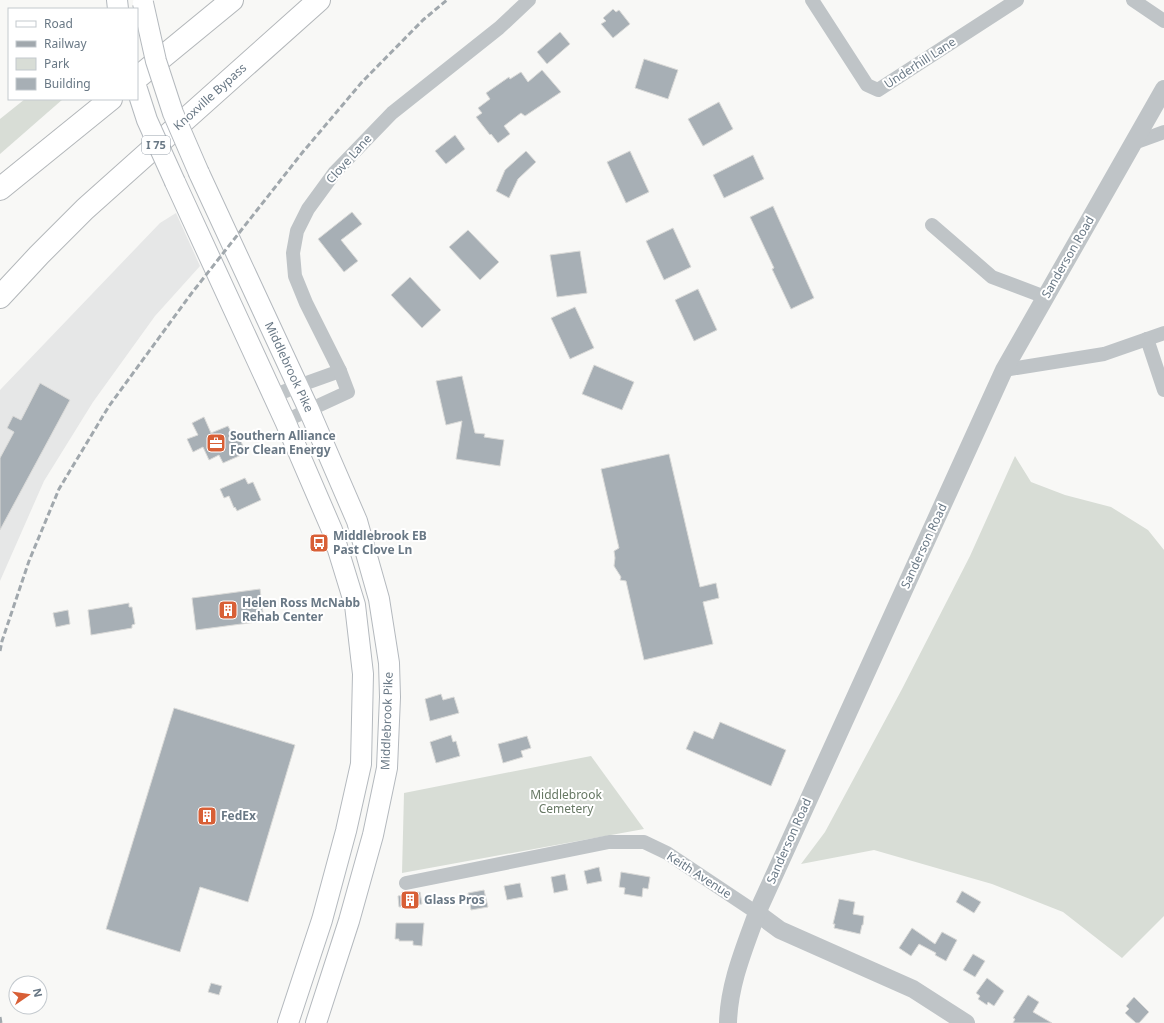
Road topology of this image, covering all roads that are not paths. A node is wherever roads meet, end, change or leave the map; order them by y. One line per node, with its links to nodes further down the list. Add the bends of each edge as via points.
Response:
1 (232, 0): 9 (highway)
2 (319, 0): 17 (highway, Knoxville Bypass / I 75, via 85,209)
3 (529, 0): 22 (street, Clove Lane, via 499,28 392,113 335,172 308,209 297,231 293,253 295,276)
4 (812, 0): 5 (street, Underhill Lane, via 867,85 878,90)
5 (1017, 0)
6 (1133, 0): 8 (street)
7 (143, 2): 23 (main road, Middlebrook Pike, bridge, via 156,61 174,113 199,173)
8 (1164, 20)
9 (138, 77)
10 (1164, 89): 14 (street, Sanderson Road)
11 (138, 92): 25 (main road, Middlebrook Pike, bridge, via 147,120)
12 (110, 100): 15 (highway)
13 (1164, 132): 14 (street)
14 (1134, 143): 18 (street, Sanderson Road)
15 (0, 189)
16 (932, 225): 18 (street, via 992,277)
17 (0, 297)
18 (1045, 297): 21 (street, Sanderson Road)
19 (1164, 333): 20 (street)
20 (1147, 339): 21 (street, via 1104,354); 24 (street)
21 (1004, 370): 29 (street, Sanderson Road)
22 (340, 371): 23 (street); 26 (street, Clove Lane, via 348,392)
23 (298, 386): 25 (street); 26 (main road, Middlebrook Pike)
24 (1164, 390)
25 (273, 396): 27 (main road, Middlebrook Pike)
26 (309, 410): 27 (street, Clove Lane); 31 (main road, Middlebrook Pike, via 356,521 379,599 390,697 387,768 373,835)
27 (285, 421): 30 (main road, Middlebrook Pike, via 332,530 355,605 363,674 360,772 322,920)
28 (406, 883): 29 (street, Keith Avenue, via 609,842 644,842 667,853)
29 (757, 913): 32 (street, Sanderson Road, via 733,981); 33 (street, Keith Avenue, via 780,930 913,990)
30 (288, 1023)
31 (316, 1023)
32 (728, 1023)
33 (966, 1023)

